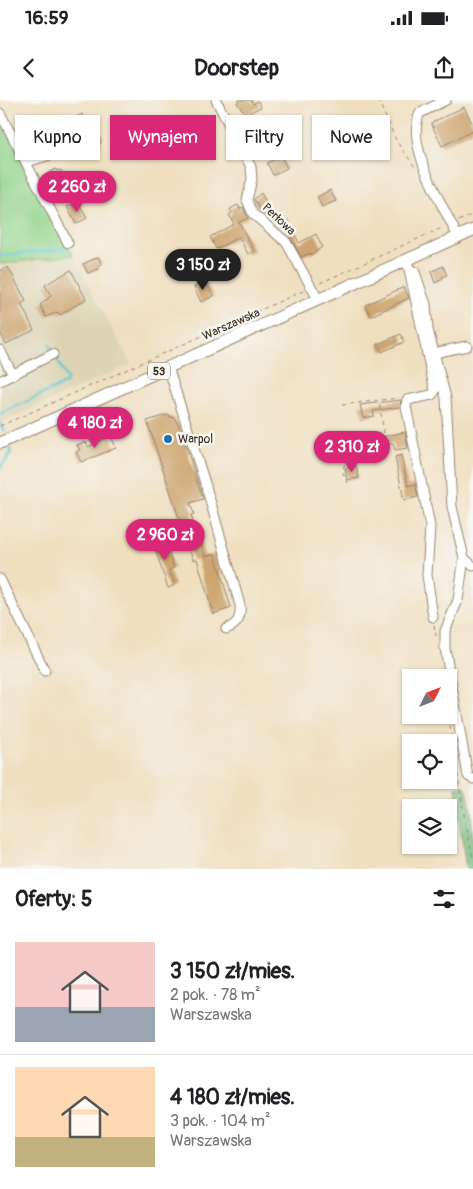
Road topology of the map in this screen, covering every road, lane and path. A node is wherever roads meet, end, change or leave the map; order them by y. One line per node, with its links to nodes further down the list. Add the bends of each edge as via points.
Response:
1 (216, 100): 12 (street, Perłowa, via 251,167 247,200 253,214 286,242)
2 (378, 100): 7 (path, via 397,142)
3 (446, 100): 9 (street, via 420,113 416,129 420,153)
4 (0, 113): 6 (street)
5 (33, 160): 6 (street)
6 (26, 162): 10 (street)
7 (419, 171)
8 (473, 230): 9 (main road, Warszawska / 53)
9 (458, 237): 11 (main road, Warszawska / 53)
10 (68, 243)
11 (408, 264): 12 (main road, Warszawska / 53); 15 (street, via 415,272 426,305); 21 (street, via 435,391 432,395)
12 (318, 299): 18 (main road, Warszawska / 53)
13 (467, 346): 15 (street)
14 (0, 350): 19 (street)
15 (434, 353): 27 (street, via 446,398 452,507)
16 (52, 354): 19 (street)
17 (145, 362): 24 (path)
18 (168, 367): 25 (main road, Warszawska / 53); 31 (street, via 206,483 240,605 241,616)
19 (13, 374): 20 (street)
20 (0, 381)
21 (407, 400): 22 (path); 30 (street, via 430,526 427,575)
22 (379, 401): 23 (path); 26 (path, via 386,446 383,451 353,457 346,462 342,473)
23 (342, 405)
24 (0, 426)
25 (0, 443)
26 (348, 483)
27 (464, 558): 28 (street); 34 (street, via 458,600 445,631 445,648 468,776)
28 (473, 566)
29 (0, 579): 32 (street)
30 (433, 617)
31 (226, 628)
32 (45, 671)
33 (449, 724): 35 (path)
34 (473, 779)
35 (473, 858)

